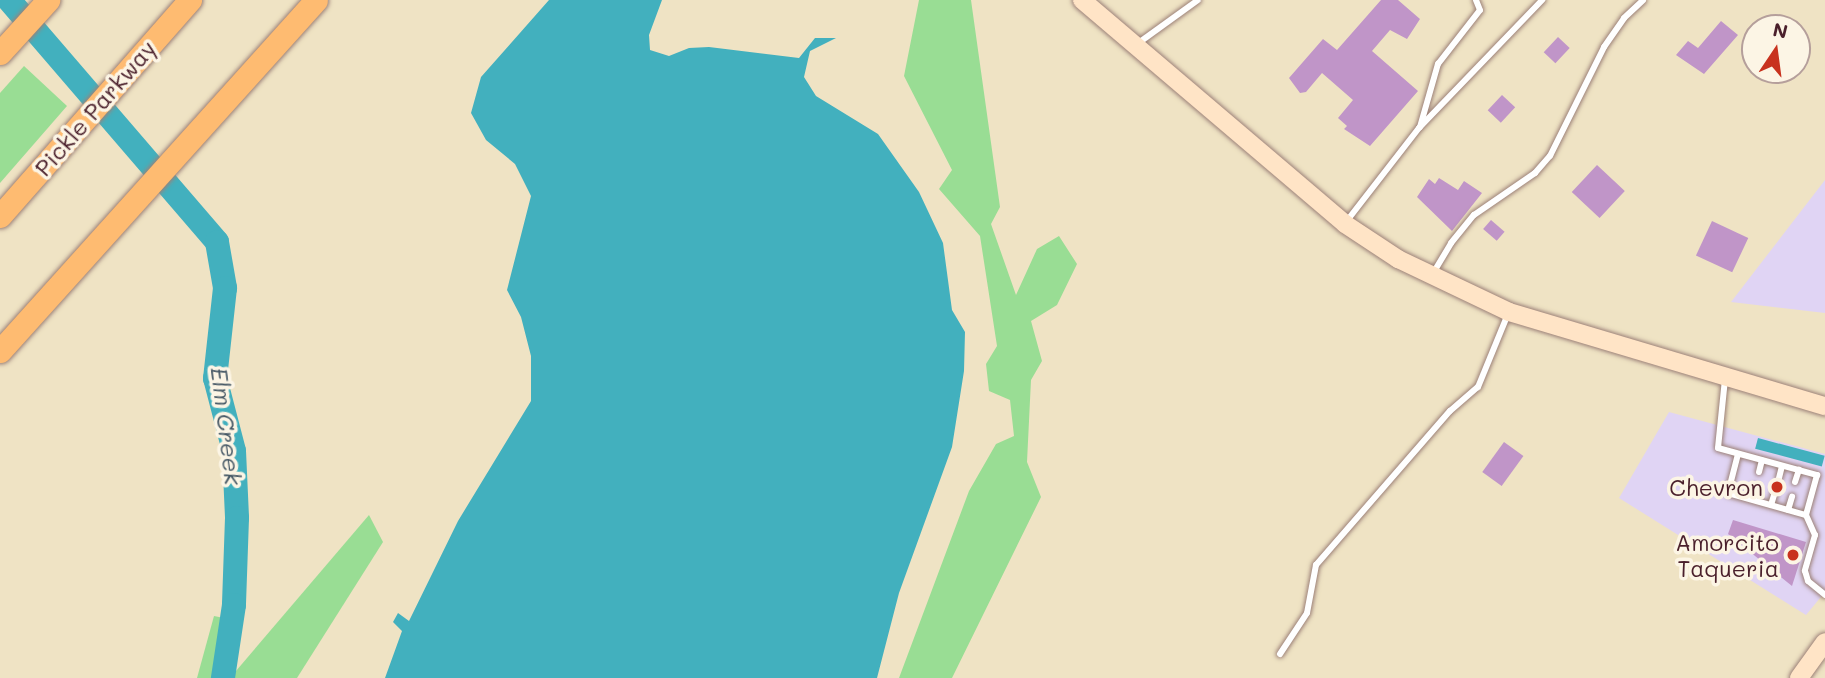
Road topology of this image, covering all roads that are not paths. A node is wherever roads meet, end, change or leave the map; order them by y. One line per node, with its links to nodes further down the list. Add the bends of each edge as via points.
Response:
1 (48, 0): 10 (highway)
2 (190, 0): 12 (highway, Pickle Parkway)
3 (316, 0): 16 (highway)
4 (1082, 0): 9 (main road)
5 (1198, 0): 9 (lane)
6 (1476, 0): 11 (lane, via 1480,10 1437,64)
7 (1542, 0): 11 (lane)
8 (1643, 0): 14 (lane, via 1604,47 1550,156 1535,173 1474,215)
9 (1135, 45): 13 (main road)
10 (0, 53)
11 (1419, 128): 13 (lane)
12 (0, 216)
13 (1345, 224): 14 (main road)
14 (1431, 277): 15 (main road)
15 (1509, 312): 17 (main road); 35 (lane, via 1478,387 1450,411 1316,565 1307,613)
16 (0, 352)
17 (1725, 379): 18 (main road); 19 (lane, via 1718,448)
18 (1825, 406)
19 (1738, 454): 20 (lane); 29 (lane, via 1728,493)
20 (1762, 460): 21 (lane); 23 (lane)
21 (1782, 466): 22 (lane); 24 (lane)
22 (1799, 470): 25 (lane); 32 (lane, via 1817,475)
23 (1759, 472)
24 (1779, 478)
25 (1796, 482)
26 (1755, 487): 29 (lane)
27 (1775, 492): 30 (lane)
28 (1791, 497): 31 (lane)
29 (1751, 499): 30 (lane)
30 (1771, 505): 31 (lane)
31 (1788, 510): 32 (lane)
32 (1805, 515): 33 (lane, via 1815,535 1805,571 1808,581)
33 (1825, 595)
34 (1825, 642): 36 (main road)
35 (1280, 654)
36 (1799, 678)

